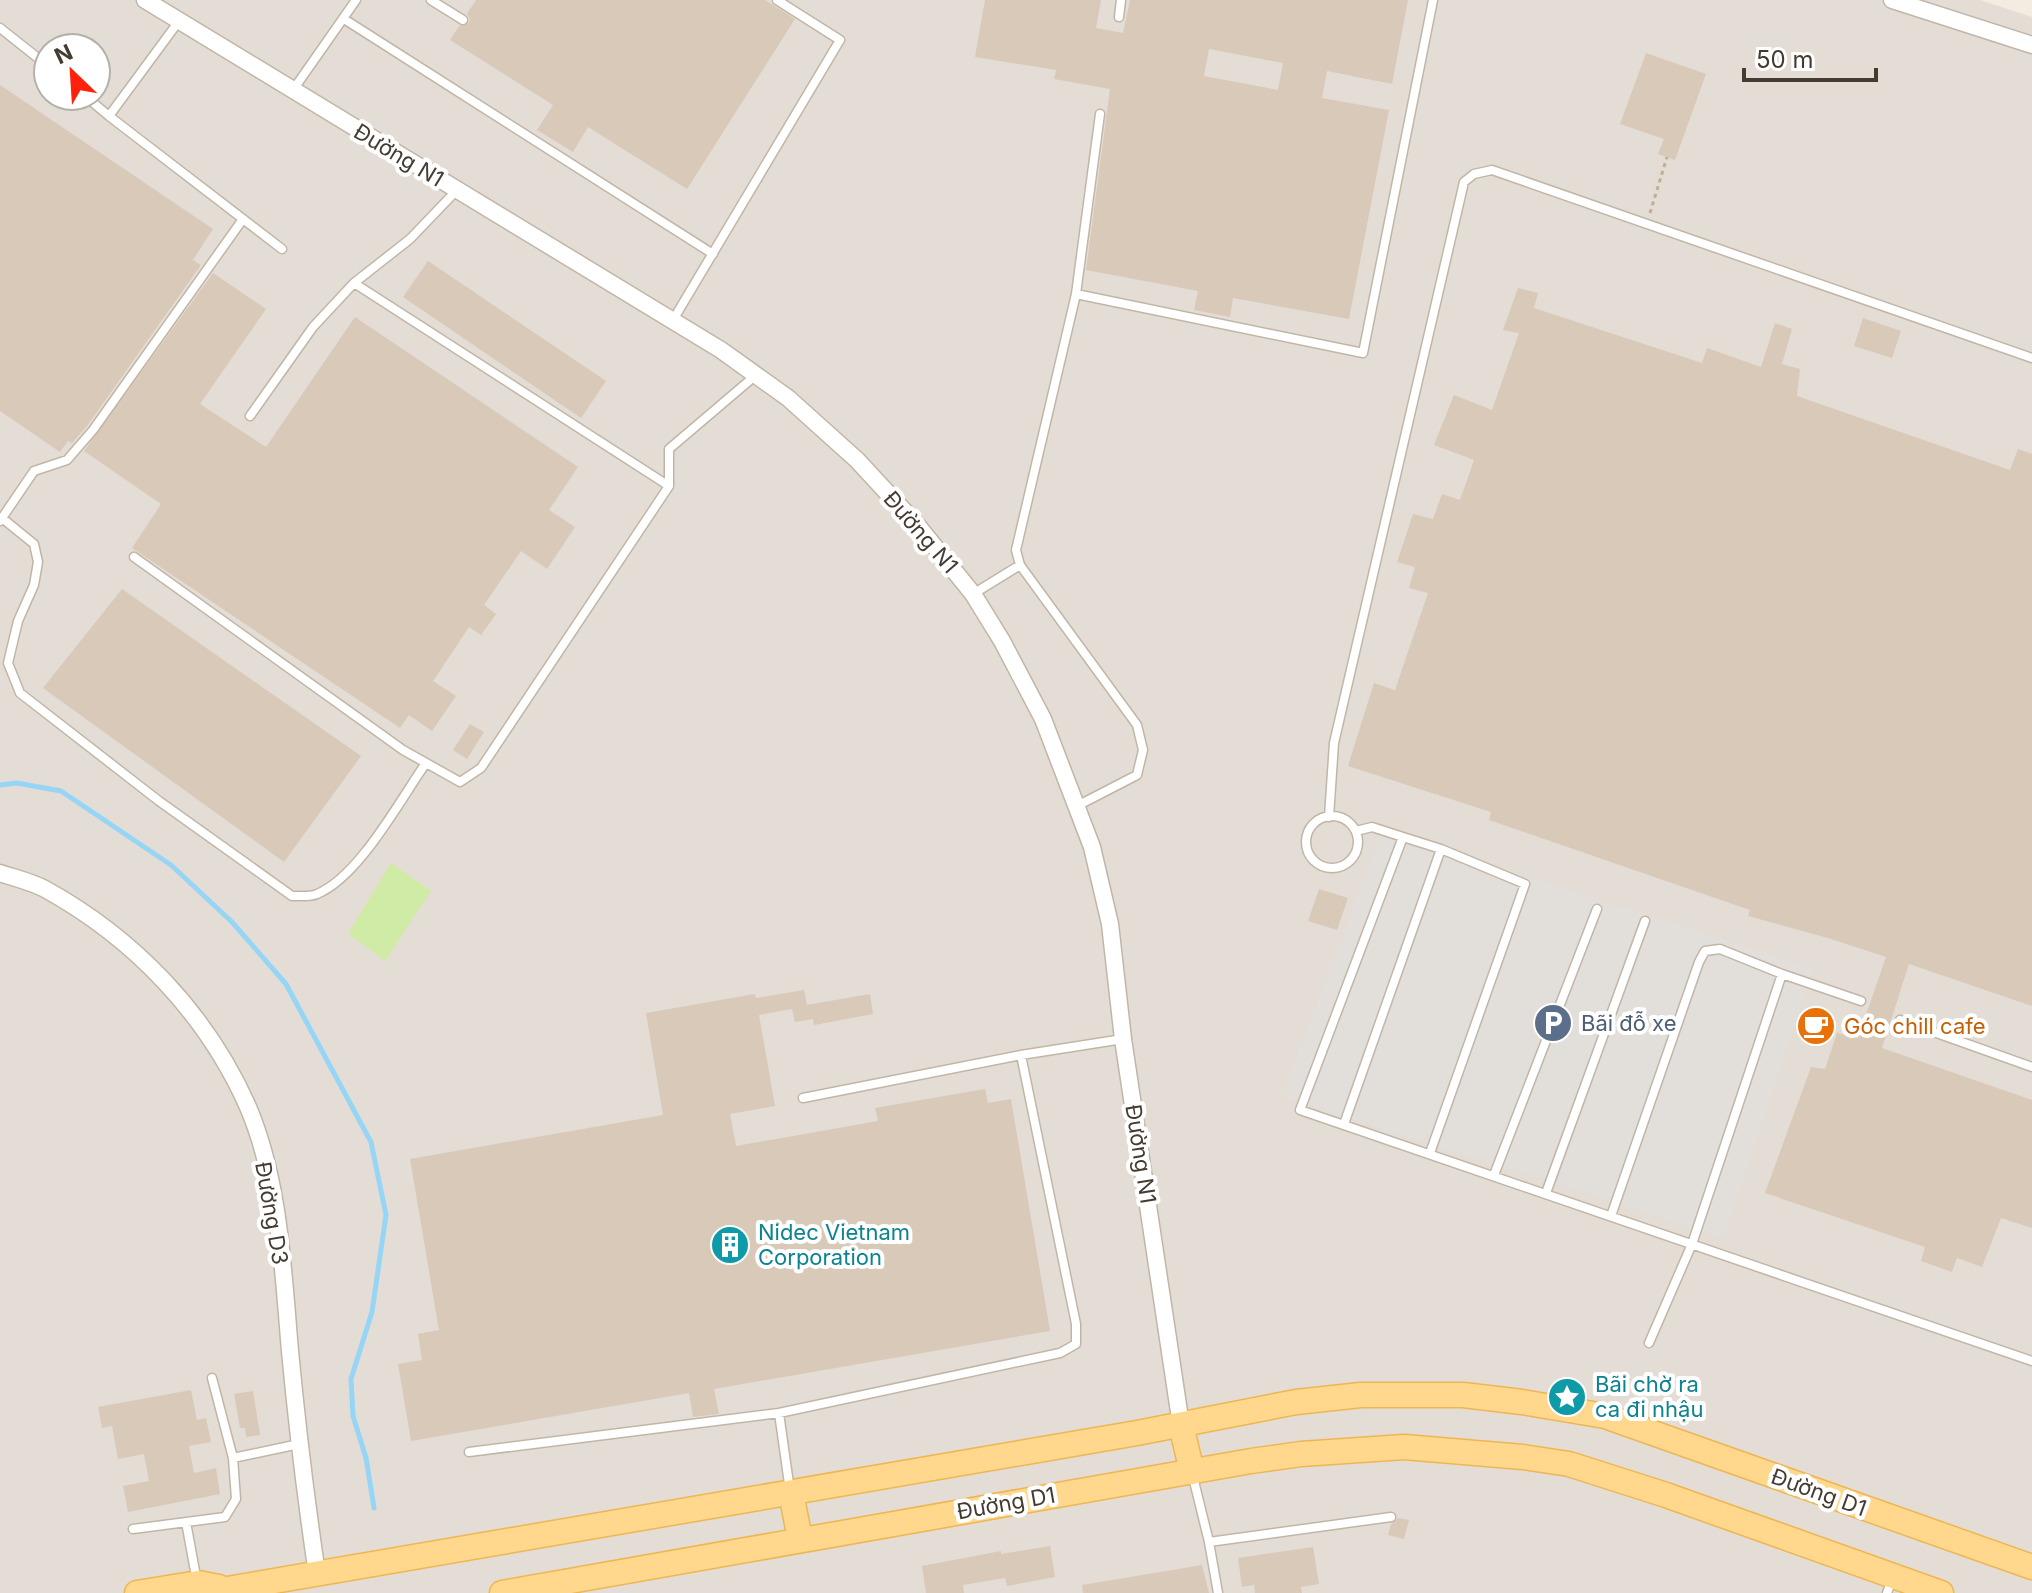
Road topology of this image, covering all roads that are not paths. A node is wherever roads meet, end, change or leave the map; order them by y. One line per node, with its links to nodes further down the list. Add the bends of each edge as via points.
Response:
1 (145, 0): 11 (street, Đường N1)
2 (356, 0): 9 (lane)
3 (431, 0): 10 (lane)
4 (777, 0): 22 (lane, via 840,40)
5 (1121, 0): 8 (lane)
6 (1433, 0): 24 (lane, via 1363,353)
7 (1892, 0): 13 (street)
8 (1119, 17)
9 (344, 19): 15 (lane); 22 (lane)
10 (463, 20)
11 (179, 21): 15 (street, Đường N1); 18 (lane)
12 (0, 28): 14 (lane)
13 (2032, 45)
14 (32, 53)
15 (293, 90): 19 (street, Đường N1)
16 (104, 112): 18 (lane)
17 (1100, 114): 24 (lane)
18 (109, 116): 20 (lane)
19 (457, 190): 23 (lane, via 410,239); 25 (street, Đường N1)
20 (243, 219): 21 (lane); 30 (lane, via 93,430 67,460 34,471)
21 (282, 249)
22 (713, 254): 25 (lane)
23 (354, 283): 28 (lane, via 313,327); 29 (lane)
24 (1076, 294): 32 (lane, via 1016,550)
25 (672, 320): 27 (street, Đường N1)
26 (2032, 358): 36 (lane, via 1492,170 1474,174 1464,182 1334,743)
27 (756, 375): 29 (lane, via 669,449); 33 (street, Đường N1, via 857,460)
28 (250, 416)
29 (669, 486): 34 (lane, via 481,768 460,782)
30 (1, 520): 34 (lane, via 34,544 38,562 8,663 20,693 292,896 316,895 356,864)
31 (134, 557): 34 (lane)
32 (1020, 565): 33 (lane); 35 (lane, via 1137,725 1143,750 1137,775)
33 (973, 594): 35 (street, Đường N1, via 1043,719)
34 (426, 763)
35 (1077, 806): 46 (street, Đường N1, via 1110,924)
36 (1329, 817): 37 (lane, via 1344,819); 37 (lane, via 1314,824 1307,838 1309,854 1320,865 1336,868 1350,861 1358,847)
37 (1356, 831): 38 (lane, via 1372,827)
38 (1403, 837): 39 (lane); 50 (lane, via 1300,1110)
39 (1441, 849): 50 (lane); 51 (lane, via 1525,884)
40 (0, 873): 61 (street, Đường D3, via 43,888 110,929 162,977 210,1038 248,1108 271,1183)
41 (1597, 909): 52 (lane)
42 (1645, 921): 53 (lane)
43 (1782, 974): 44 (lane); 54 (lane, via 1720,949 1705,951); 55 (lane)
44 (1861, 1001)
45 (1900, 1020): 48 (lane)
46 (1123, 1039): 47 (lane); 60 (street, Đường N1)
47 (1021, 1055): 49 (lane); 59 (lane, via 1076,1344 1060,1353)
48 (2032, 1067)
49 (803, 1098)
50 (1344, 1124): 51 (lane)
51 (1430, 1153): 52 (lane)
52 (1494, 1175): 53 (lane)
53 (1546, 1193): 54 (lane)
54 (1611, 1216): 55 (lane)
55 (1692, 1244): 56 (lane); 57 (lane)
56 (1649, 1343)
57 (2032, 1361)
58 (212, 1378): 63 (lane)
59 (779, 1413): 62 (lane); 65 (lane)
60 (1181, 1425): 64 (main road); 65 (main road, Đường D1); 71 (main road, Đường D1, via 1361,1395 1463,1395 1522,1402 1605,1416)
61 (299, 1444): 63 (lane); 72 (street, Đường D3)
62 (469, 1452)
63 (233, 1458): 67 (lane, via 236,1499 225,1517)
64 (1192, 1472): 69 (main road, Đường D1); 70 (lane); 73 (main road, Đường D1, via 1301,1454 1404,1447 1569,1464 1666,1495)
65 (791, 1493): 69 (main road); 72 (main road, Đường D1, via 731,1503 703,1494 425,1545 384,1564)
66 (1391, 1517): 70 (lane)
67 (186, 1522): 68 (lane); 74 (lane)
68 (133, 1529)
69 (800, 1539): 77 (main road, Đường D1)
70 (1209, 1542): 78 (lane)
71 (2032, 1567)
72 (318, 1583): 74 (main road, Đường D1)
73 (1890, 1584): 75 (main road, Đường D1)
74 (201, 1588): 76 (main road, Đường D1)
75 (1935, 1592)
76 (137, 1593)
77 (502, 1593)
78 (1218, 1593)

